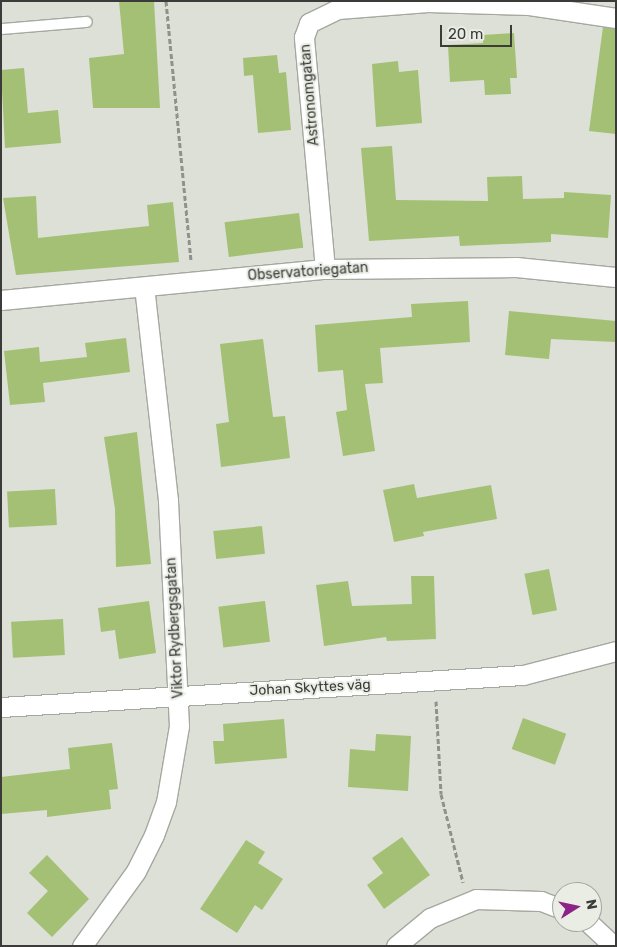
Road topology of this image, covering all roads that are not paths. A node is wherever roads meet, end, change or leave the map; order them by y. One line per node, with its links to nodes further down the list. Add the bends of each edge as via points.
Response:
1 (616, 18): 4 (street, Astronomgatan, via 529,5 428,2 338,9 309,23 304,37)
2 (87, 22): 3 (lane)
3 (1, 30)
4 (326, 269): 5 (street, Observatoriegatan, via 498,266); 6 (street, Observatoriegatan)
5 (616, 277)
6 (144, 287): 7 (street, Observatoriegatan); 9 (street, Viktor Rydbergsgatan, via 168,500)
7 (1, 300)
8 (616, 651): 9 (street, Johan Skyttes väg, via 523,675)
9 (180, 696): 10 (street, Johan Skyttes väg); 13 (street, Viktor Rydbergsgatan, via 175,762 154,835 136,870)
10 (1, 707)
11 (552, 905): 14 (street, via 541,901 476,899 430,918)
12 (599, 932): 15 (street)
13 (82, 946)
14 (396, 946)
15 (614, 946)

